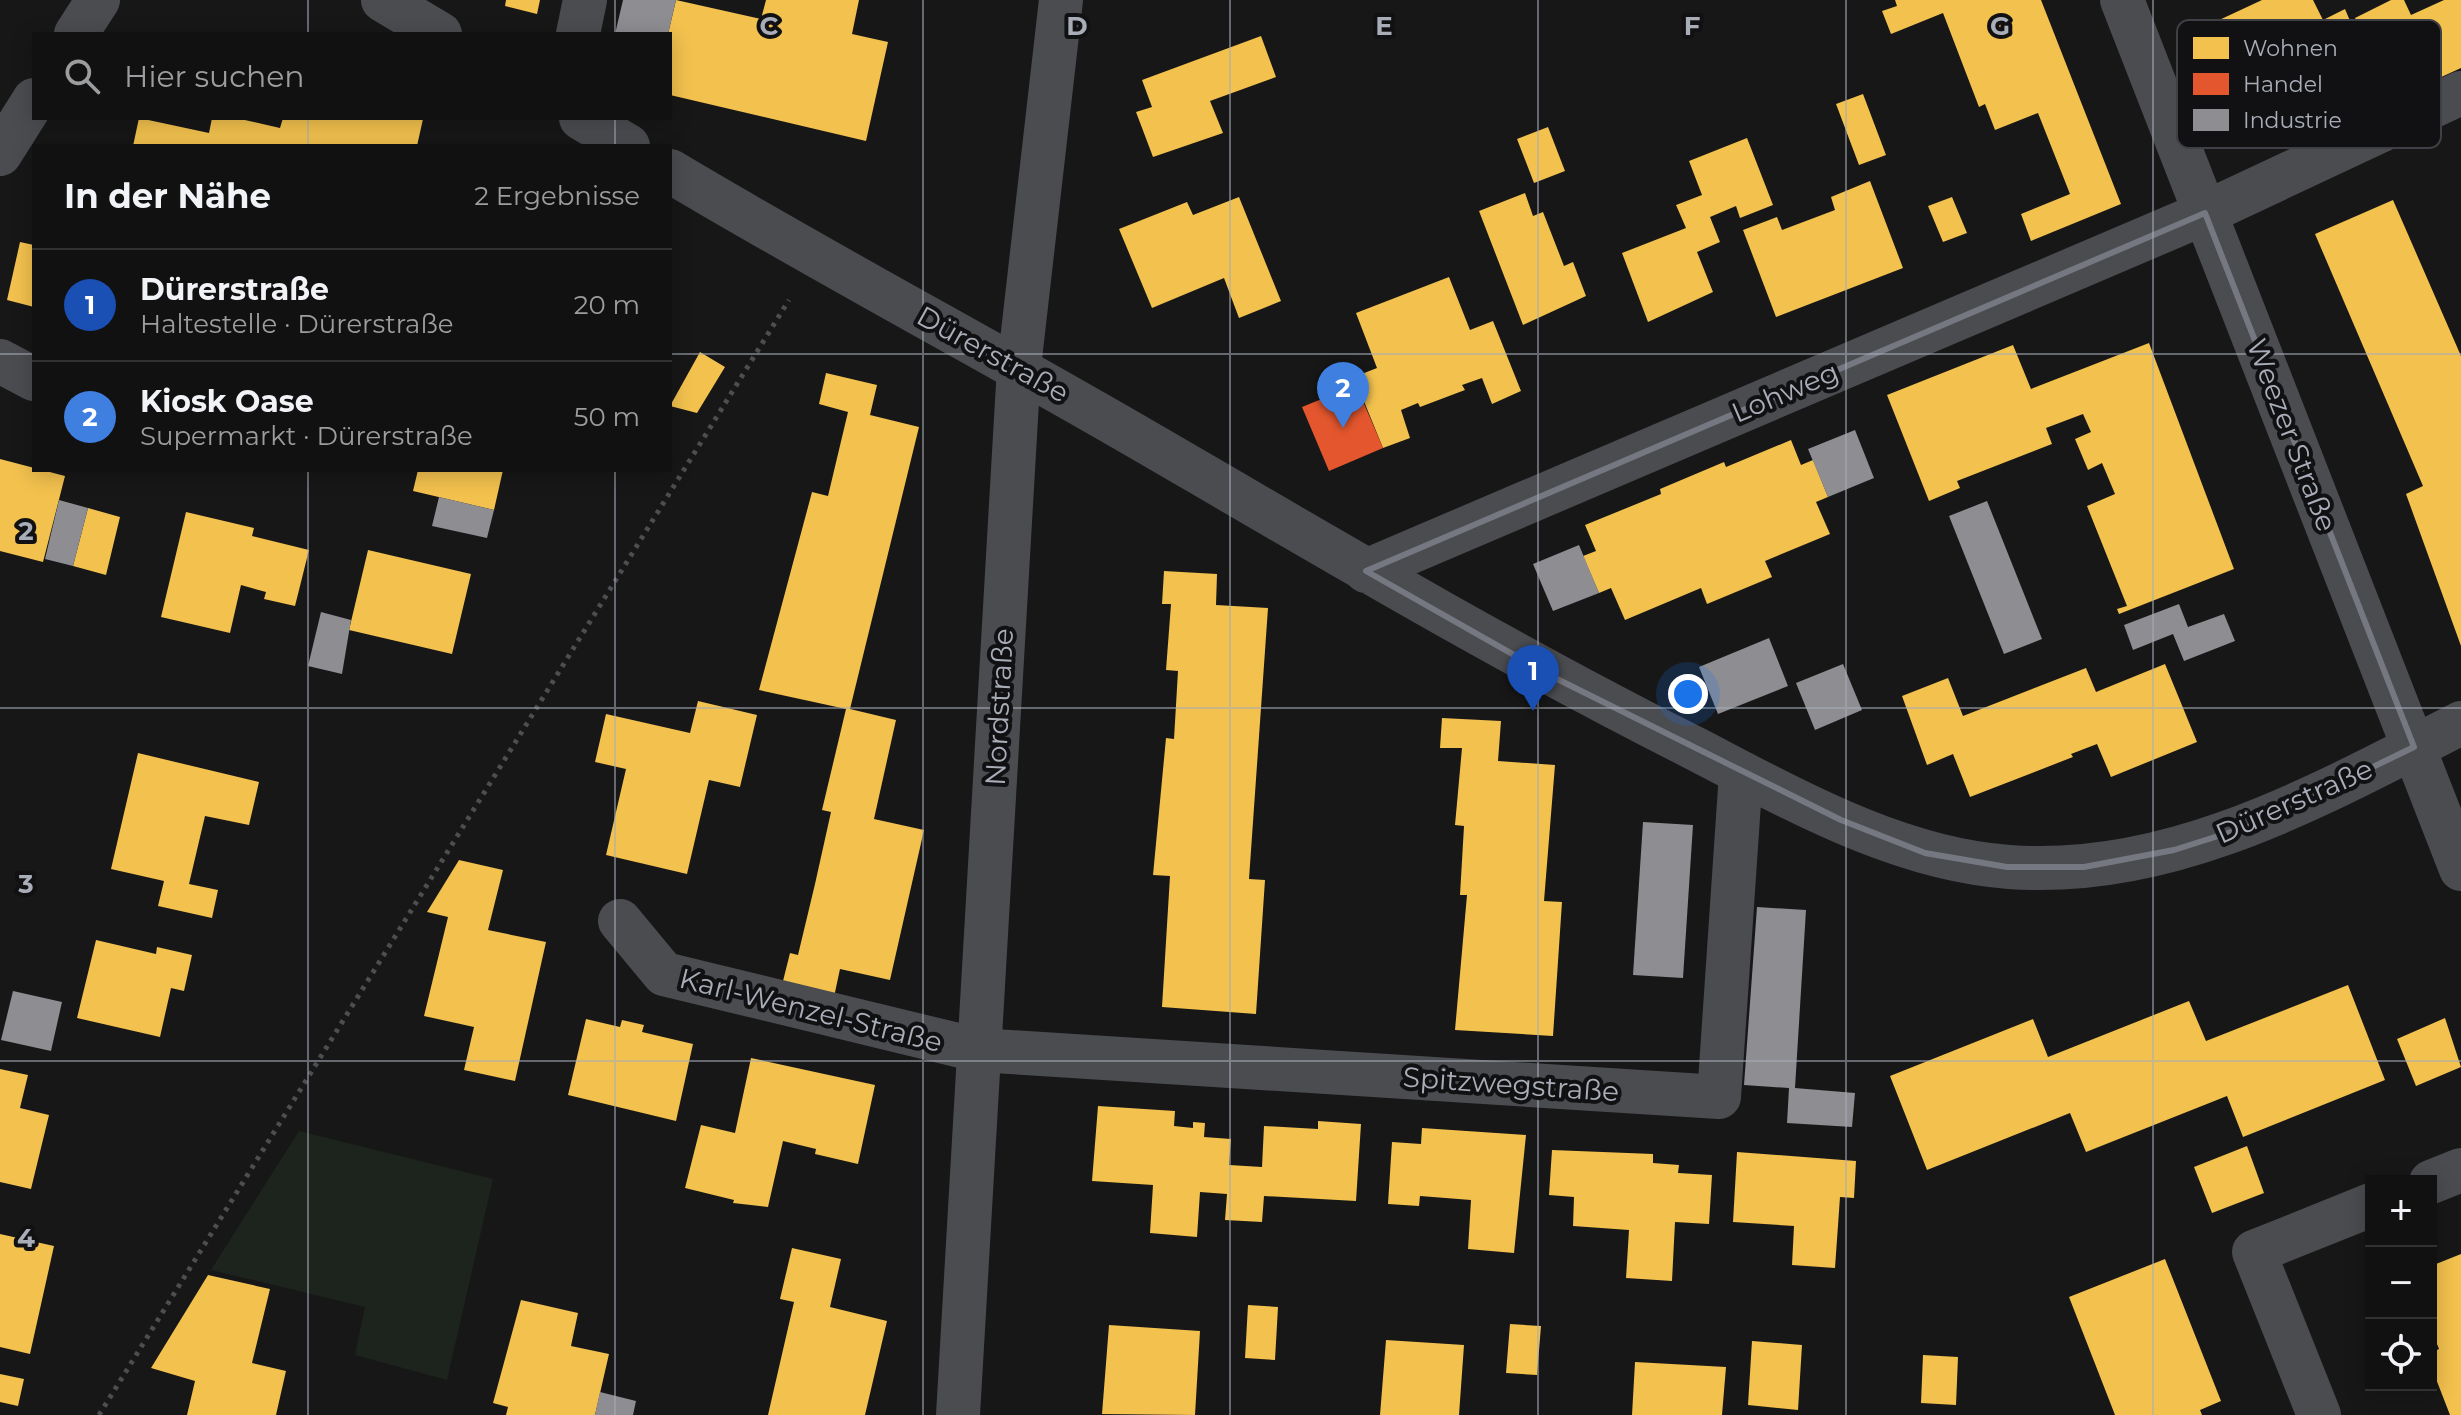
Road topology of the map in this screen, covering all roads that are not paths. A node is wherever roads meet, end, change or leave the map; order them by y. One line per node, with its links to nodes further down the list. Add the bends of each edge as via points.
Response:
1 (98, 0): 6 (street)
2 (383, 0): 7 (street)
3 (585, 0): 8 (street)
4 (1061, 0): 21 (street, Nordstraße)
5 (2122, 0): 13 (street, Weezer Straße)
6 (77, 32)
7 (437, 32)
8 (578, 32)
9 (2461, 93): 10 (street, Lohweg)
10 (2441, 102)
11 (32, 103): 17 (street)
12 (584, 120): 14 (street)
13 (2177, 141)
14 (625, 144)
15 (2180, 148): 19 (street, Weezer Straße)
16 (2344, 148): 19 (street, Lohweg)
17 (0, 154)
18 (672, 172): 21 (street, Dürerstraße, via 813,256)
19 (2205, 213): 23 (street, Lohweg); 25 (street, Weezer Straße)
20 (0, 361): 22 (street)
21 (1019, 367): 23 (street, Dürerstraße); 29 (street, Nordstraße)
22 (32, 378)
23 (1366, 571): 26 (street, Dürerstraße, via 1542,671)
24 (2461, 723): 25 (street, Dürerstraße)
25 (2414, 747): 26 (street, Dürerstraße, via 2253,825 2174,850 2084,867 2007,867 1925,853); 27 (street, Weezer Straße)
26 (1741, 773): 29 (street, Spitzwegstraße, via 1719,1097)
27 (2461, 869)
28 (620, 921): 29 (street, Karl-Wenzel-Straße, via 664,974)
29 (978, 1050): 33 (street, Nordstraße)
30 (2461, 1170): 31 (street)
31 (2437, 1180)
32 (2365, 1207): 34 (street, via 2254,1252)
33 (958, 1415)
34 (2319, 1415)

